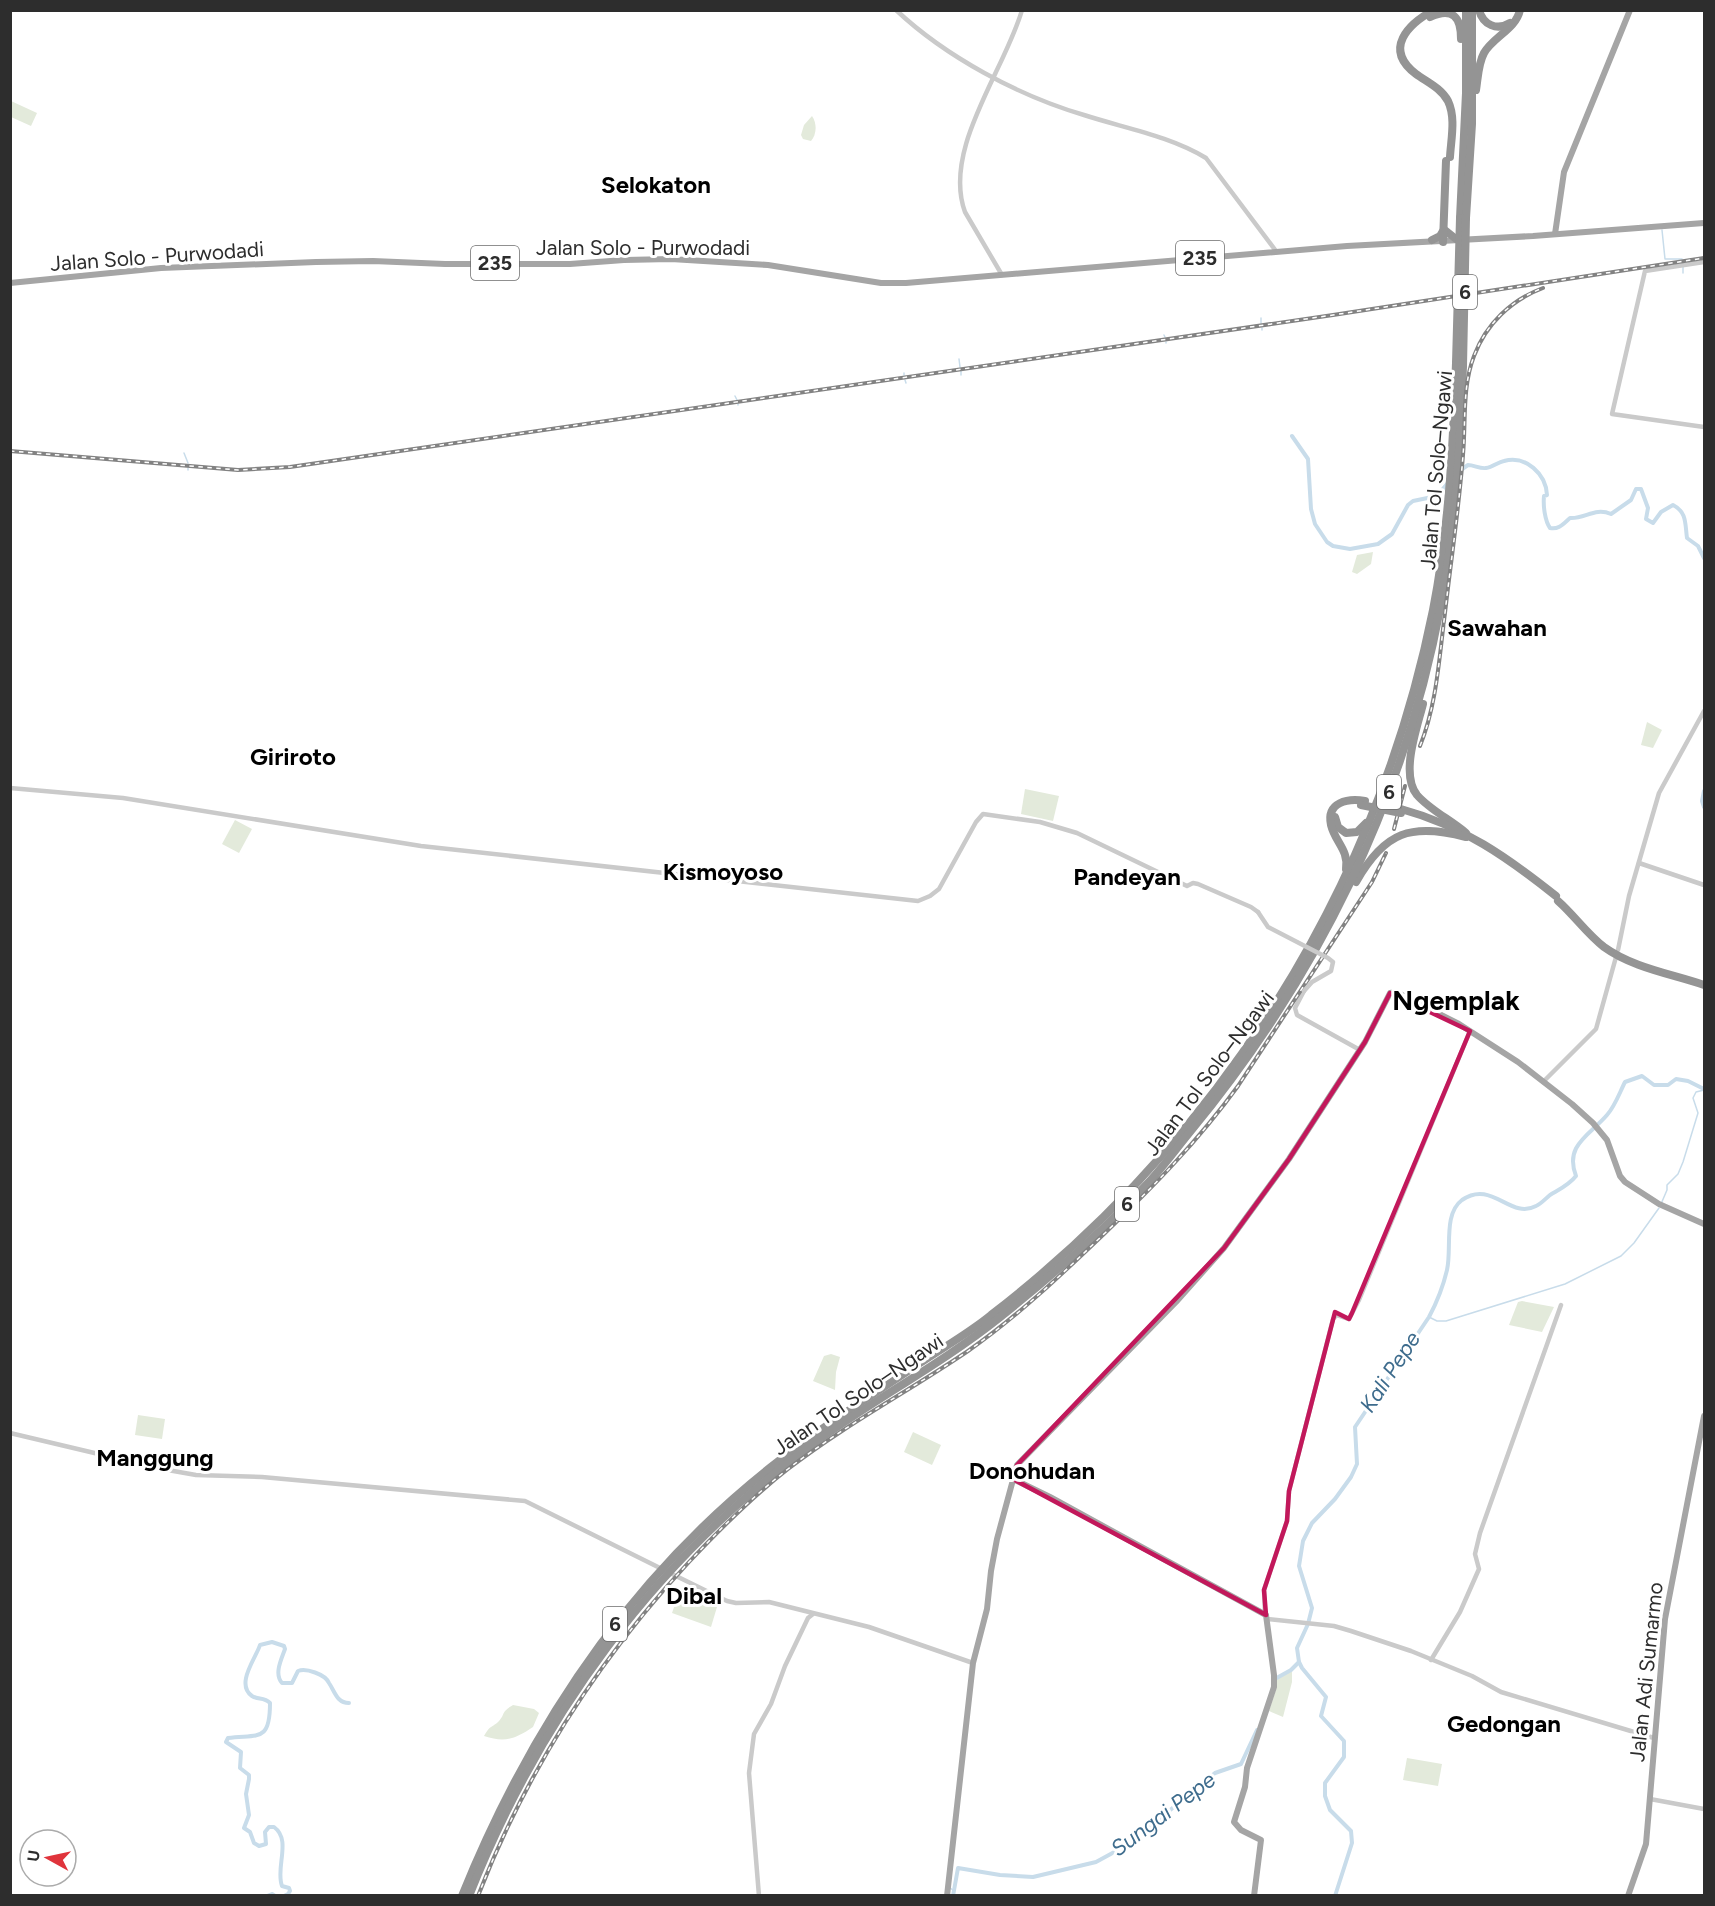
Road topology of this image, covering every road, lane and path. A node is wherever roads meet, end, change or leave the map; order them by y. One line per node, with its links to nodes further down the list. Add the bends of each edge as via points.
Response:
1 (896, 10): 12 (street, via 934,42)
2 (1022, 10): 12 (street)
3 (1421, 10): 11 (highway)
4 (1428, 10): 11 (highway)
5 (1434, 10): 11 (highway)
6 (1466, 10): 13 (highway, Jalan Tol Solo–Ngawi / 6)
7 (1472, 10): 13 (highway, Jalan Tol Solo–Ngawi / 6)
8 (1479, 10): 9 (highway, via 1485,23 1500,27 1510,23)
9 (1518, 10): 13 (highway, via 1513,24 1483,55)
10 (1630, 10): 15 (main road, via 1564,172)
11 (1412, 22): 13 (highway, via 1442,12 1454,15 1460,23); 16 (highway, via 1399,35 1398,55 1412,74 1443,97 1447,108)
12 (995, 78): 20 (street, via 1050,104 1150,135 1207,158); 22 (street, via 977,110 965,151 961,185 965,212)
13 (1468, 126): 24 (highway, Jalan Tol Solo–Ngawi / 6, bridge)
14 (1704, 223): 15 (main road)
15 (1556, 234): 18 (main road)
16 (1445, 238): 17 (highway); 18 (main road); 19 (highway)
17 (1456, 239): 18 (main road)
18 (1477, 239)
19 (1430, 241): 20 (main road, Jalan Solo - Purwodadi / 235)
20 (1276, 251): 22 (main road, Jalan Solo - Purwodadi / 235)
21 (1704, 262): 25 (street, via 1645,271 1612,414)
22 (1002, 274): 23 (main road, Jalan Solo - Purwodadi / 235, via 889,283 777,266 671,259 573,264 373,261 161,268)
23 (10, 282)
24 (1459, 365): 26 (highway, Jalan Tol Solo–Ngawi / 6); 26 (highway, Jalan Tol Solo–Ngawi / 6, via 1460,446)
25 (1704, 427)
26 (1452, 502): 27 (highway, Jalan Tol Solo–Ngawi / 6, via 1446,575); 29 (highway, Jalan Tol Solo–Ngawi / 6, via 1433,609)
27 (1431, 652): 32 (highway, via 1410,765 1411,780 1422,800); 35 (highway, Jalan Tol Solo–Ngawi / 6, via 1387,796)
28 (1704, 711): 33 (street, via 1661,787)
29 (1391, 766): 31 (highway, via 1364,827 1352,833 1340,829 1335,818 1339,807); 36 (highway, Jalan Tol Solo–Ngawi / 6, via 1354,858)
30 (10, 788): 41 (street, bridge, via 123,798 420,846 923,900 940,887 983,814 1040,822 1077,833 1187,886 1198,884 1251,906 1268,927 1328,958 1333,962 1331,970 1304,991 1296,1006 1297,1015)
31 (1364, 803): 32 (highway, bridge, via 1401,811); 36 (highway, via 1342,801 1332,814 1331,825 1345,852 1346,866)
32 (1466, 835): 35 (highway, via 1422,830 1390,840 1368,861); 39 (highway, via 1557,898 1596,940 1613,952)
33 (1638, 863): 34 (street); 37 (street)
34 (1704, 885)
35 (1330, 926): 45 (highway, Jalan Tol Solo–Ngawi / 6, via 1241,1067 1151,1179 1094,1237 997,1320)
36 (1316, 936): 45 (highway, Jalan Tol Solo–Ngawi / 6, via 1277,1004 1235,1064 1149,1172 1115,1207 992,1315)
37 (1618, 950)
38 (1616, 957): 42 (street, via 1596,1029)
39 (1704, 983)
40 (1470, 1031): 41 (main road, via 1392,992); 42 (main road); 52 (street, via 1359,1300 1349,1319 1337,1315 1333,1319 1290,1491 1287,1521 1264,1590)
41 (1360, 1050): 48 (main road, via 1289,1159 1224,1248 1017,1465)
42 (1543, 1082): 43 (main road, via 1599,1130 1625,1182 1661,1205)
43 (1704, 1224)
44 (1561, 1305): 53 (street, via 1480,1533 1475,1554 1480,1567 1459,1614)
45 (849, 1415): 58 (highway, Jalan Tol Solo–Ngawi / 6, via 736,1496 665,1566 614,1624 537,1738 495,1817); 59 (highway, Jalan Tol Solo–Ngawi / 6, via 729,1512 671,1569 620,1629 543,1740 501,1820)
46 (1704, 1416): 55 (main road, Jalan Adi Sumarmo, via 1665,1619)
47 (10, 1432): 49 (street, via 196,1475 262,1477 529,1502)
48 (1013, 1479): 52 (main road); 54 (main road)
49 (660, 1568)
50 (672, 1574): 51 (street, via 727,1601 770,1602)
51 (807, 1615): 54 (street, via 867,1626); 60 (street, via 771,1704 754,1734 749,1773)
52 (1266, 1617): 53 (street, via 1337,1627); 62 (main road, via 1274,1677 1271,1696 1234,1819 1237,1827 1261,1840)
53 (1431, 1660): 55 (street, via 1501,1692)
54 (973, 1663): 61 (main road)
55 (1654, 1738): 56 (main road, Jalan Adi Sumarmo)
56 (1650, 1799): 57 (street); 63 (main road, Jalan Adi Sumarmo, via 1645,1848)
57 (1704, 1809)
58 (462, 1896)
59 (469, 1896)
60 (759, 1896)
61 (946, 1896)
62 (1254, 1896)
63 (1628, 1896)

